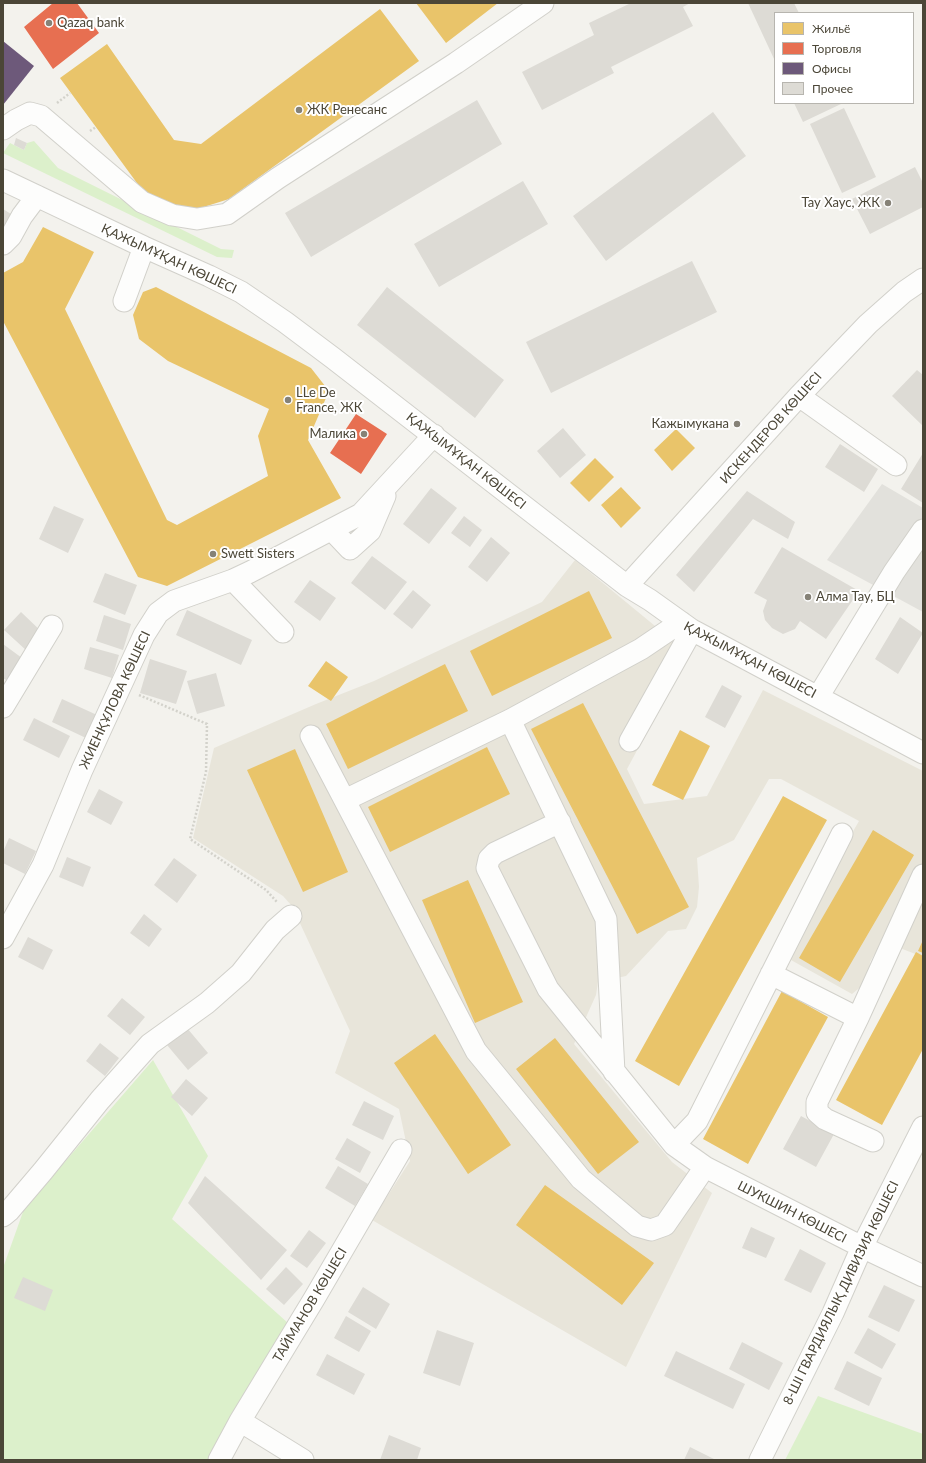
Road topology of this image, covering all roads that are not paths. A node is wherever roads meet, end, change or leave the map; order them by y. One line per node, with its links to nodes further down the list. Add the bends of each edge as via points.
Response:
1 (543, 3): 2 (street, via 453,66 278,178 227,214 197,219 172,215 142,202 41,116 30,112)
2 (3, 130)
3 (3, 180): 4 (street, ҚАЖЫМҰҚАН КӨШЕСІ)
4 (37, 196): 5 (street); 6 (street, ҚАЖЫМҰҚАН КӨШЕСІ)
5 (3, 244)
6 (144, 247): 8 (street); 10 (street, ҚАЖЫМҰҚАН КӨШЕСІ, via 240,292 285,322)
7 (923, 279): 9 (street, ИСКЕНДЕРОВ КӨШЕСІ, via 868,324)
8 (124, 302)
9 (799, 396): 11 (street); 14 (street, ИСКЕНДЕРОВ КӨШЕСІ)
10 (434, 435): 13 (street, ЖИЕНҚҰЛОВА КӨШЕСІ, via 361,514); 14 (street, ҚАЖЫМҰҚАН КӨШЕСІ)
11 (896, 465)
12 (923, 530): 18 (street, via 894,572)
13 (233, 580): 17 (street); 29 (street, ЖИЕНҚҰЛОВА КӨШЕСІ, via 174,601 158,613 144,635 82,770 43,865)
14 (627, 586): 16 (street, ҚАЖЫМҰҚАН КӨШЕСІ)
15 (52, 626): 19 (street)
16 (686, 626): 18 (street, ҚАЖЫМҰҚАН КӨШЕСІ); 20 (street); 22 (street)
17 (283, 632)
18 (818, 697): 23 (street, ҚАЖЫМҰҚАН КӨШЕСІ)
19 (3, 707)
20 (510, 720): 24 (street); 25 (street)
21 (311, 736): 24 (street)
22 (630, 741)
23 (923, 753)
24 (345, 800): 37 (street, via 476,1051 581,1179 637,1226 652,1230 665,1225)
25 (560, 822): 32 (street, via 606,919); 32 (street, ШУКШИН КӨШЕСІ, via 495,853 488,859 487,868 548,989)
26 (842, 834): 30 (street)
27 (923, 875): 31 (street)
28 (291, 916): 38 (street, via 275,930 241,973 207,1003 150,1044)
29 (3, 938)
30 (771, 974): 31 (street); 35 (street, via 697,1121)
31 (858, 1018): 34 (street, via 817,1102 817,1112 825,1119)
32 (614, 1072): 35 (street, ШУКШИН КӨШЕСІ)
33 (923, 1127): 39 (street, 8-ШІ ГВАРДИЯЛЫҚ ДИВИЗИЯ КӨШЕСІ)
34 (873, 1141)
35 (674, 1145): 37 (street, ШУКШИН КӨШЕСІ)
36 (401, 1150): 41 (street, ТАЙМАНОВ КӨШЕСІ)
37 (705, 1167): 39 (street, ШУКШИН КӨШЕСІ)
38 (3, 1216)
39 (862, 1247): 40 (street, ШУКШИН КӨШЕСІ); 44 (street, 8-ШІ ГВАРДИЯЛЫҚ ДИВИЗИЯ КӨШЕСІ, via 833,1313)
40 (923, 1276)
41 (240, 1421): 42 (street, ТАЙМАНОВ КӨШЕСІ); 43 (street)
42 (219, 1460)
43 (303, 1460)
44 (760, 1460)

